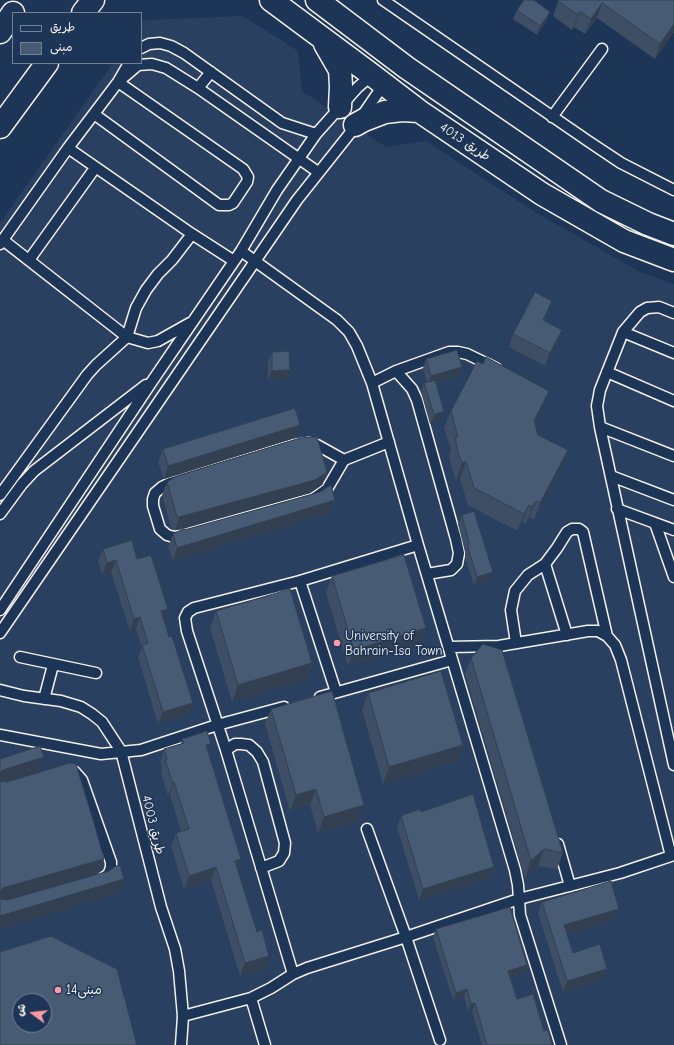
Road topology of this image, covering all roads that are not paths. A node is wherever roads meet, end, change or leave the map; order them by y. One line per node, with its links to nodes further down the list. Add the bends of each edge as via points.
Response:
1 (22, 0): 6 (street)
2 (93, 0): 7 (street)
3 (271, 0): 10 (street, طريق 4013)
4 (317, 0): 15 (street, طريق 4013)
5 (383, 0): 22 (lane)
6 (14, 12)
7 (84, 12)
8 (12, 14): 9 (street)
9 (0, 32)
10 (322, 38): 15 (street, طريق 4013); 19 (street, via 340,70)
11 (142, 48): 16 (lane, via 160,43 171,46)
12 (602, 49): 22 (lane)
13 (45, 64): 24 (street)
14 (128, 64): 17 (lane)
15 (386, 69): 19 (lane, via 358,87); 20 (street, طريق 4013); 23 (lane); 32 (street, طريق 4013, via 601,201)
16 (211, 72): 18 (lane); 25 (lane, via 282,122)
17 (118, 82): 18 (lane, via 138,65 152,64 166,68); 21 (lane); 21 (lane, via 244,168 248,177 247,182 233,203 219,205)
18 (198, 88): 27 (lane)
19 (340, 107): 25 (lane)
20 (419, 112): 23 (street, via 385,112); 36 (street, طريق 4013, via 548,198 624,241)
21 (94, 114): 26 (lane)
22 (552, 116): 30 (lane, via 621,163)
23 (355, 125): 29 (lane)
24 (0, 127)
25 (316, 134): 27 (lane)
26 (68, 148): 28 (lane); 33 (lane)
27 (299, 158): 29 (lane); 34 (lane)
28 (95, 168): 31 (lane); 35 (lane)
29 (318, 172): 38 (lane)
30 (674, 190)
31 (192, 234): 37 (lane); 42 (lane, via 146,290 136,308)
32 (674, 234)
33 (1, 242): 35 (lane)
34 (241, 251): 37 (lane); 38 (lane)
35 (29, 260): 42 (lane)
36 (674, 260)
37 (234, 261): 40 (lane)
38 (256, 262): 48 (lane, via 337,320 349,332); 67 (lane)
39 (674, 313): 41 (lane, via 660,307 647,308 640,312)
40 (194, 322): 42 (lane, via 158,341 148,343); 47 (lane)
41 (624, 332): 43 (lane); 46 (lane)
42 (127, 337): 55 (lane, via 87,375)
43 (674, 353)
44 (502, 371): 45 (lane, via 467,354 449,352)
45 (396, 372): 48 (lane); 63 (lane, via 412,389 417,400 459,553 457,564 451,570)
46 (607, 372): 49 (lane); 50 (lane, via 598,398)
47 (153, 380): 58 (lane, via 34,471); 66 (lane)
48 (372, 383): 51 (lane)
49 (674, 400)
50 (600, 427): 52 (lane); 54 (lane)
51 (389, 442): 53 (lane); 61 (lane)
52 (674, 456)
53 (344, 460): 53 (lane, via 327,489 306,502 182,536 167,535 160,529 153,499 155,493 170,483 302,444 317,445)
54 (611, 476): 56 (lane); 57 (lane)
55 (0, 495)
56 (674, 500)
57 (617, 509): 59 (lane); 85 (lane)
58 (0, 514)
59 (655, 523): 60 (lane); 64 (lane)
60 (674, 530)
61 (418, 545): 63 (lane); 65 (lane)
62 (545, 564): 68 (lane); 69 (lane, via 566,532 572,528 583,532); 70 (lane, via 528,575 515,591 511,610)
63 (427, 574): 71 (lane)
64 (674, 577)
65 (300, 581): 77 (lane); 81 (lane, via 194,608 188,612 185,618 187,632)
66 (0, 610)
67 (0, 633)
68 (567, 635): 69 (lane, via 598,631); 70 (lane)
69 (606, 636): 89 (lane, via 615,645 621,660)
70 (516, 643): 71 (lane, via 500,650)
71 (449, 647): 73 (lane)
72 (20, 657): 74 (lane)
73 (452, 660): 77 (lane); 93 (lane, via 515,870)
74 (53, 664): 75 (lane); 79 (lane)
75 (96, 672)
76 (0, 690): 79 (lane, طريق 4003)
77 (336, 692): 78 (lane)
78 (314, 698)
79 (44, 699): 84 (lane, طريق 4003, via 71,704 92,714 102,722)
80 (291, 705): 81 (lane)
81 (217, 725): 83 (lane); 84 (lane, via 146,748)
82 (0, 736): 84 (lane, via 101,754)
83 (226, 750): 90 (lane); 90 (lane, via 235,744 249,745 263,762 285,843 284,853 279,861)
84 (121, 751): 97 (lane, طريق 4003, via 161,907 175,950)
85 (674, 765)
86 (57, 773): 91 (lane, via 68,770 75,772 82,780 111,862 106,876)
87 (368, 829): 94 (lane)
88 (555, 833): 92 (lane)
89 (673, 856): 92 (lane)
90 (261, 868): 95 (lane)
91 (88, 883)
92 (570, 886): 93 (lane)
93 (519, 899): 94 (lane); 101 (lane, via 520,915)
94 (406, 937): 95 (lane); 98 (lane)
95 (293, 974): 96 (lane)
96 (251, 998): 97 (lane); 100 (lane)
97 (183, 1016): 99 (lane, طريق 4003)
98 (440, 1040)
99 (181, 1045)
100 (265, 1045)
101 (561, 1045)

